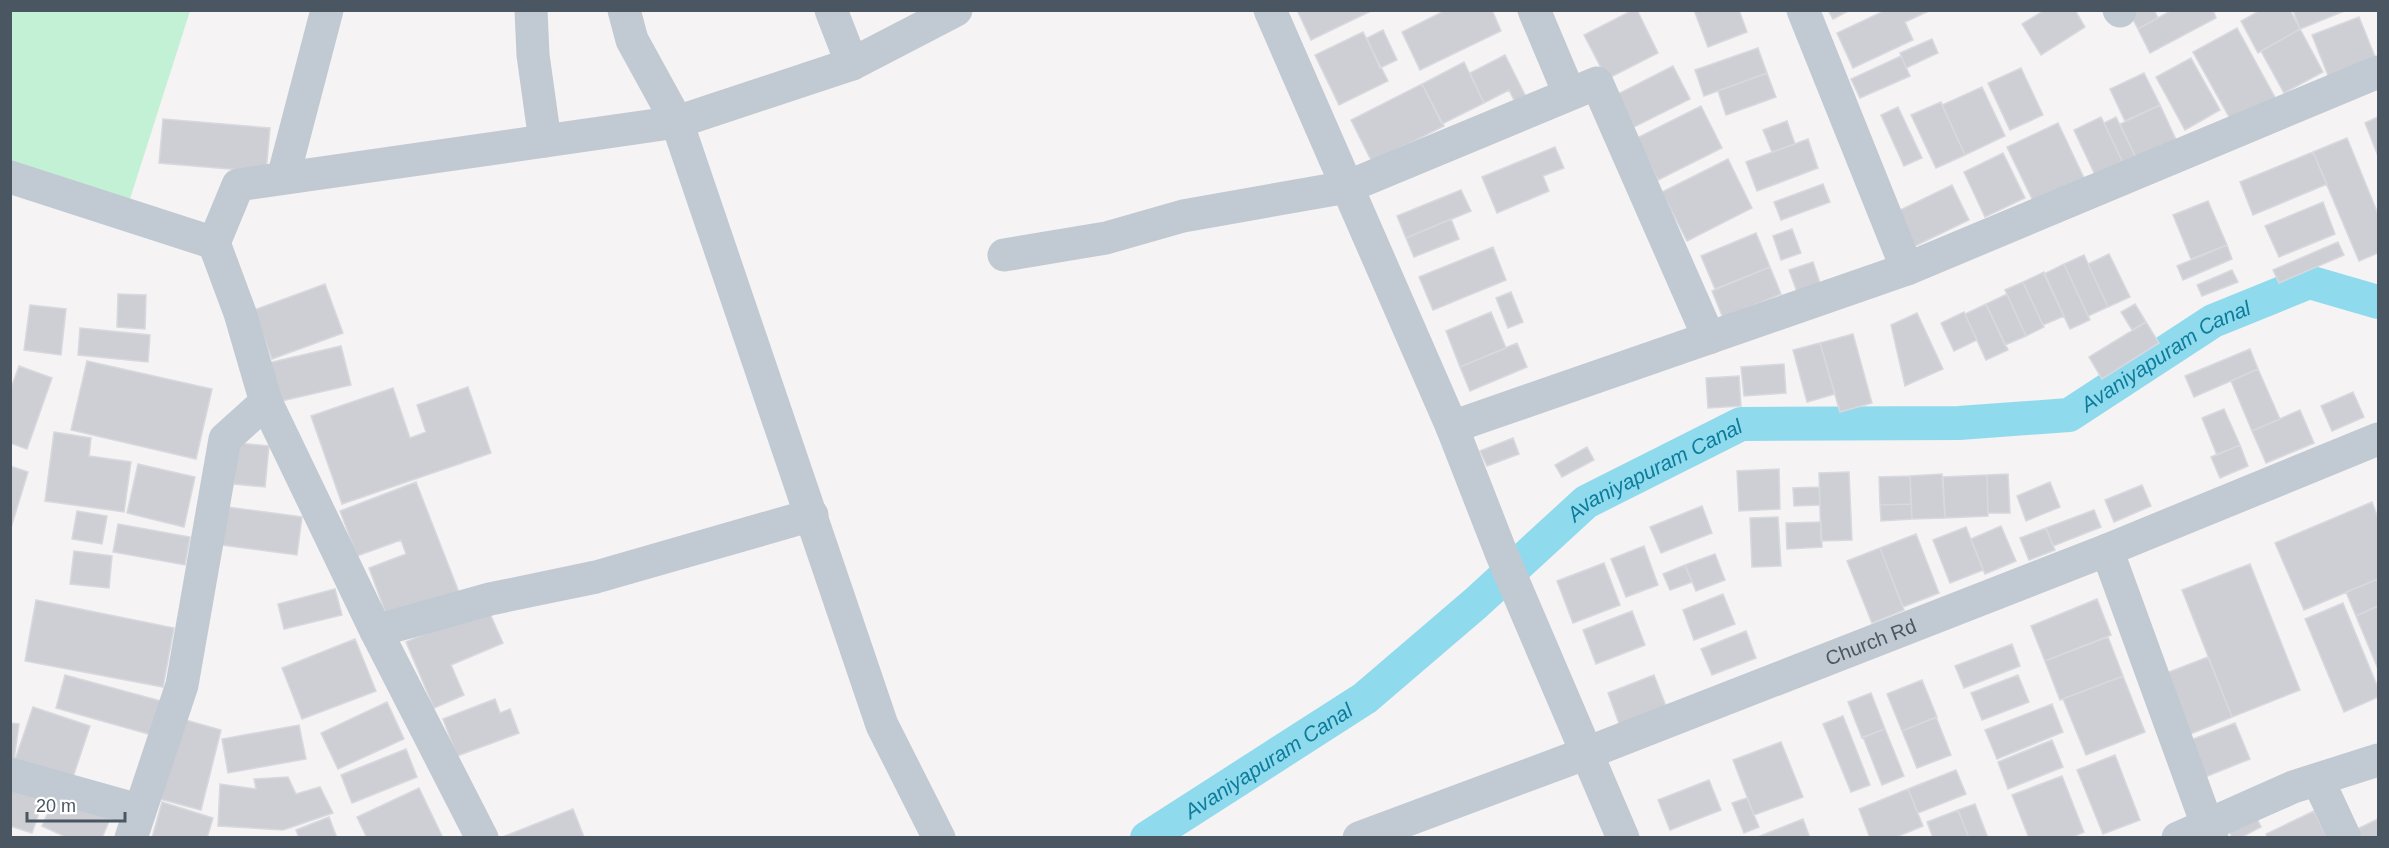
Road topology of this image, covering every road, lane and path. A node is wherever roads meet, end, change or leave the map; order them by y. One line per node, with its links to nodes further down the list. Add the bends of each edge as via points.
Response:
1 (327, 10): 15 (street)
2 (531, 10): 13 (street)
3 (624, 10): 12 (street, via 632,40)
4 (831, 10): 9 (street)
5 (956, 10): 9 (street)
6 (1270, 10): 16 (street)
7 (1534, 10): 11 (street)
8 (1803, 10): 19 (street)
9 (852, 64): 12 (street)
10 (2379, 72): 19 (street)
11 (1569, 93): 16 (street); 20 (street, via 1596,83)
12 (677, 122): 13 (street); 24 (street)
13 (545, 141): 15 (street)
14 (10, 177): 17 (street)
15 (283, 178): 17 (street, via 238,184)
16 (1347, 187): 18 (street, via 1183,216 1106,237); 22 (street)
17 (214, 243): 21 (street)
18 (1004, 255)
19 (1908, 269): 20 (street)
20 (1709, 338): 22 (street)
21 (266, 402): 26 (street); 31 (street, via 225,439 182,685)
22 (1452, 427): 27 (street)
23 (2379, 439): 25 (street, Church Rd)
24 (812, 515): 26 (street, via 596,577 490,598); 34 (street, via 882,725)
25 (2108, 550): 27 (street, Church Rd); 32 (street)
26 (376, 631): 33 (street)
27 (1587, 753): 35 (street, Church Rd); 36 (street)
28 (2379, 760): 30 (street)
29 (10, 774): 31 (street)
30 (2318, 780): 32 (street); 37 (street)
31 (135, 824)
32 (2199, 833)
33 (482, 837)
34 (937, 837)
35 (1359, 837)
36 (1623, 837)
37 (2345, 837)

